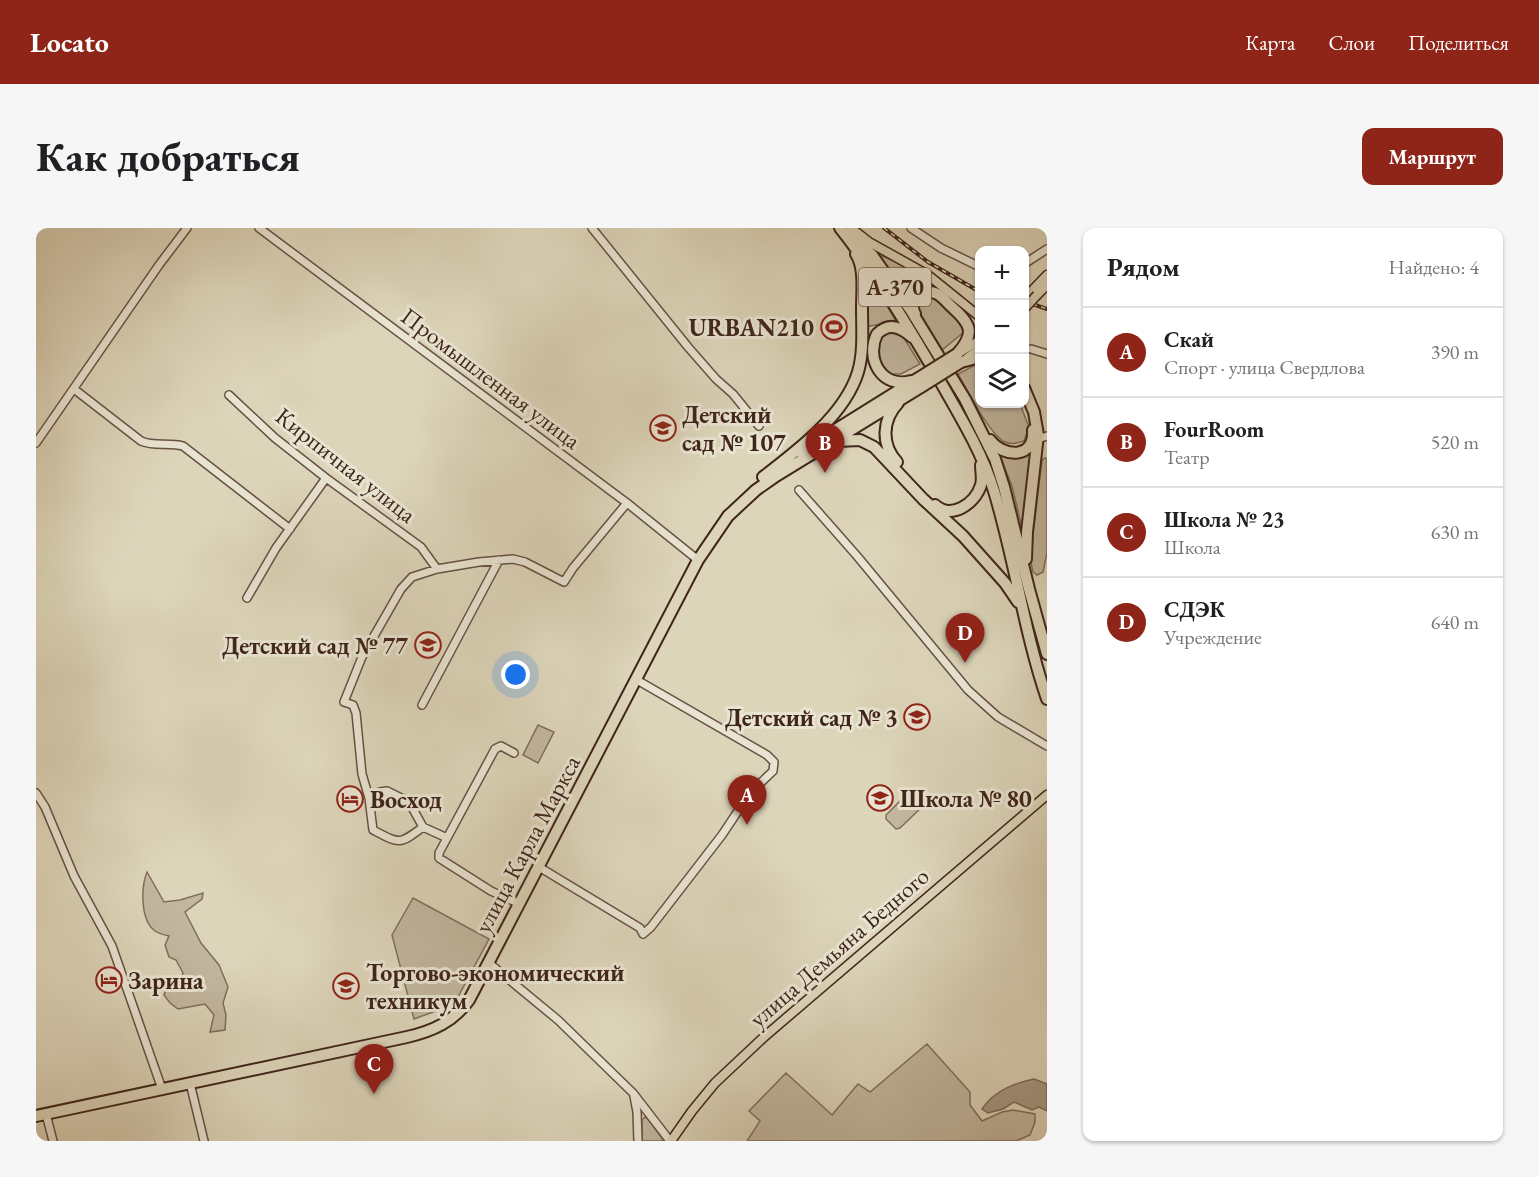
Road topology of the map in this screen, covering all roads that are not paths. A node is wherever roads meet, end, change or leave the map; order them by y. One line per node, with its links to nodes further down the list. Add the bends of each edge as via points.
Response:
1 (187, 228): 25 (street)
2 (259, 228): 39 (street, Промышленная улица)
3 (592, 228): 31 (street, via 688,347)
4 (841, 228): 16 (highway, А-370, via 882,283); 20 (highway, А-370, via 877,261); 36 (highway, via 859,258 861,271 858,373 839,408)
5 (851, 228): 15 (main road, via 928,275)
6 (911, 228): 9 (street)
7 (1047, 249): 8 (street)
8 (1029, 261)
9 (975, 265)
10 (1047, 275): 12 (main road)
11 (1047, 285): 12 (main road)
12 (1035, 293): 13 (main road); 14 (main road, bridge)
13 (1029, 296)
14 (1029, 302)
15 (975, 313)
16 (917, 341): 24 (highway, via 903,330 888,327 877,334 873,347 875,363 888,380); 35 (highway, А-370)
17 (975, 344): 23 (main road)
18 (1031, 349): 21 (street)
19 (975, 351): 23 (main road)
20 (938, 353): 23 (highway, via 913,310 914,301 923,292 941,297 967,322 968,339); 28 (highway, А-370)
21 (1047, 354)
22 (975, 357): 23 (highway)
23 (959, 358): 24 (highway, bridge)
24 (919, 383): 27 (highway, улица Карла Маркса); 36 (highway)
25 (74, 389): 33 (street); 40 (street, via 141,441 183,446)
26 (229, 395): 37 (street, Кирпичная улица)
27 (904, 397): 34 (highway, улица Карла Маркса); 35 (highway, via 887,421 887,447 941,511 958,510 978,492 982,479)
28 (965, 399): 30 (highway, via 995,446 1008,453 1021,452 1032,441 1033,426); 44 (highway, А-370, via 995,459)
29 (1029, 400): 32 (highway)
30 (1026, 408)
31 (759, 426)
32 (1042, 437): 44 (highway, via 1025,545)
33 (36, 443)
34 (825, 446): 42 (highway, улица Карла Маркса, via 742,502); 46 (highway, via 855,439 874,447 1005,583)
35 (980, 453): 46 (highway, А-370, via 996,499)
36 (772, 470): 42 (highway, улица Карла Маркса, via 723,512 704,541)
37 (326, 478): 40 (street); 43 (street, Кирпичная улица, via 420,547)
38 (799, 490): 52 (street, via 968,690 998,717)
39 (627, 503): 41 (street, via 564,582 525,562); 42 (street, Промышленная улица)
40 (290, 529): 45 (street)
41 (499, 560): 43 (street); 50 (street)
42 (698, 560): 48 (highway, улица Карла Маркса)
43 (437, 569): 57 (street, via 412,578 401,589 362,657 344,702 353,705 356,713 362,774)
44 (1029, 589): 47 (highway, А-370)
45 (247, 598)
46 (1024, 616): 49 (highway, А-370)
47 (1046, 648)
48 (637, 680): 60 (highway, улица Карла Маркса); 60 (street, via 767,754 774,762 772,771 750,793 722,835 643,934 640,928)
49 (1047, 699)
50 (422, 705)
51 (1047, 737): 52 (street)
52 (1034, 740): 53 (street)
53 (1047, 746)
54 (514, 753): 59 (street, via 501,746 495,749)
55 (36, 794): 64 (street, via 112,946)
56 (1047, 795): 70 (main road, улица Демьяна Бедного, via 764,1036 715,1083)
57 (369, 798): 58 (street, via 387,791 409,802); 58 (street, via 373,830 394,842 407,839)
58 (423, 827): 59 (street)
59 (447, 838): 61 (street, via 439,858 491,891)
60 (539, 867): 61 (highway, улица Карла Маркса)
61 (520, 904): 62 (highway, улица Карла Маркса)
62 (489, 963): 63 (highway, улица Карла Маркса, via 463,1008 438,1028); 65 (street, via 558,1020)
63 (190, 1083): 64 (highway, улица Карла Маркса); 68 (street)
64 (162, 1089): 66 (highway, улица Карла Маркса)
65 (633, 1093): 69 (street); 70 (street)
66 (41, 1115): 67 (street)
67 (53, 1141)
68 (204, 1141)
69 (638, 1141)
70 (670, 1141)

